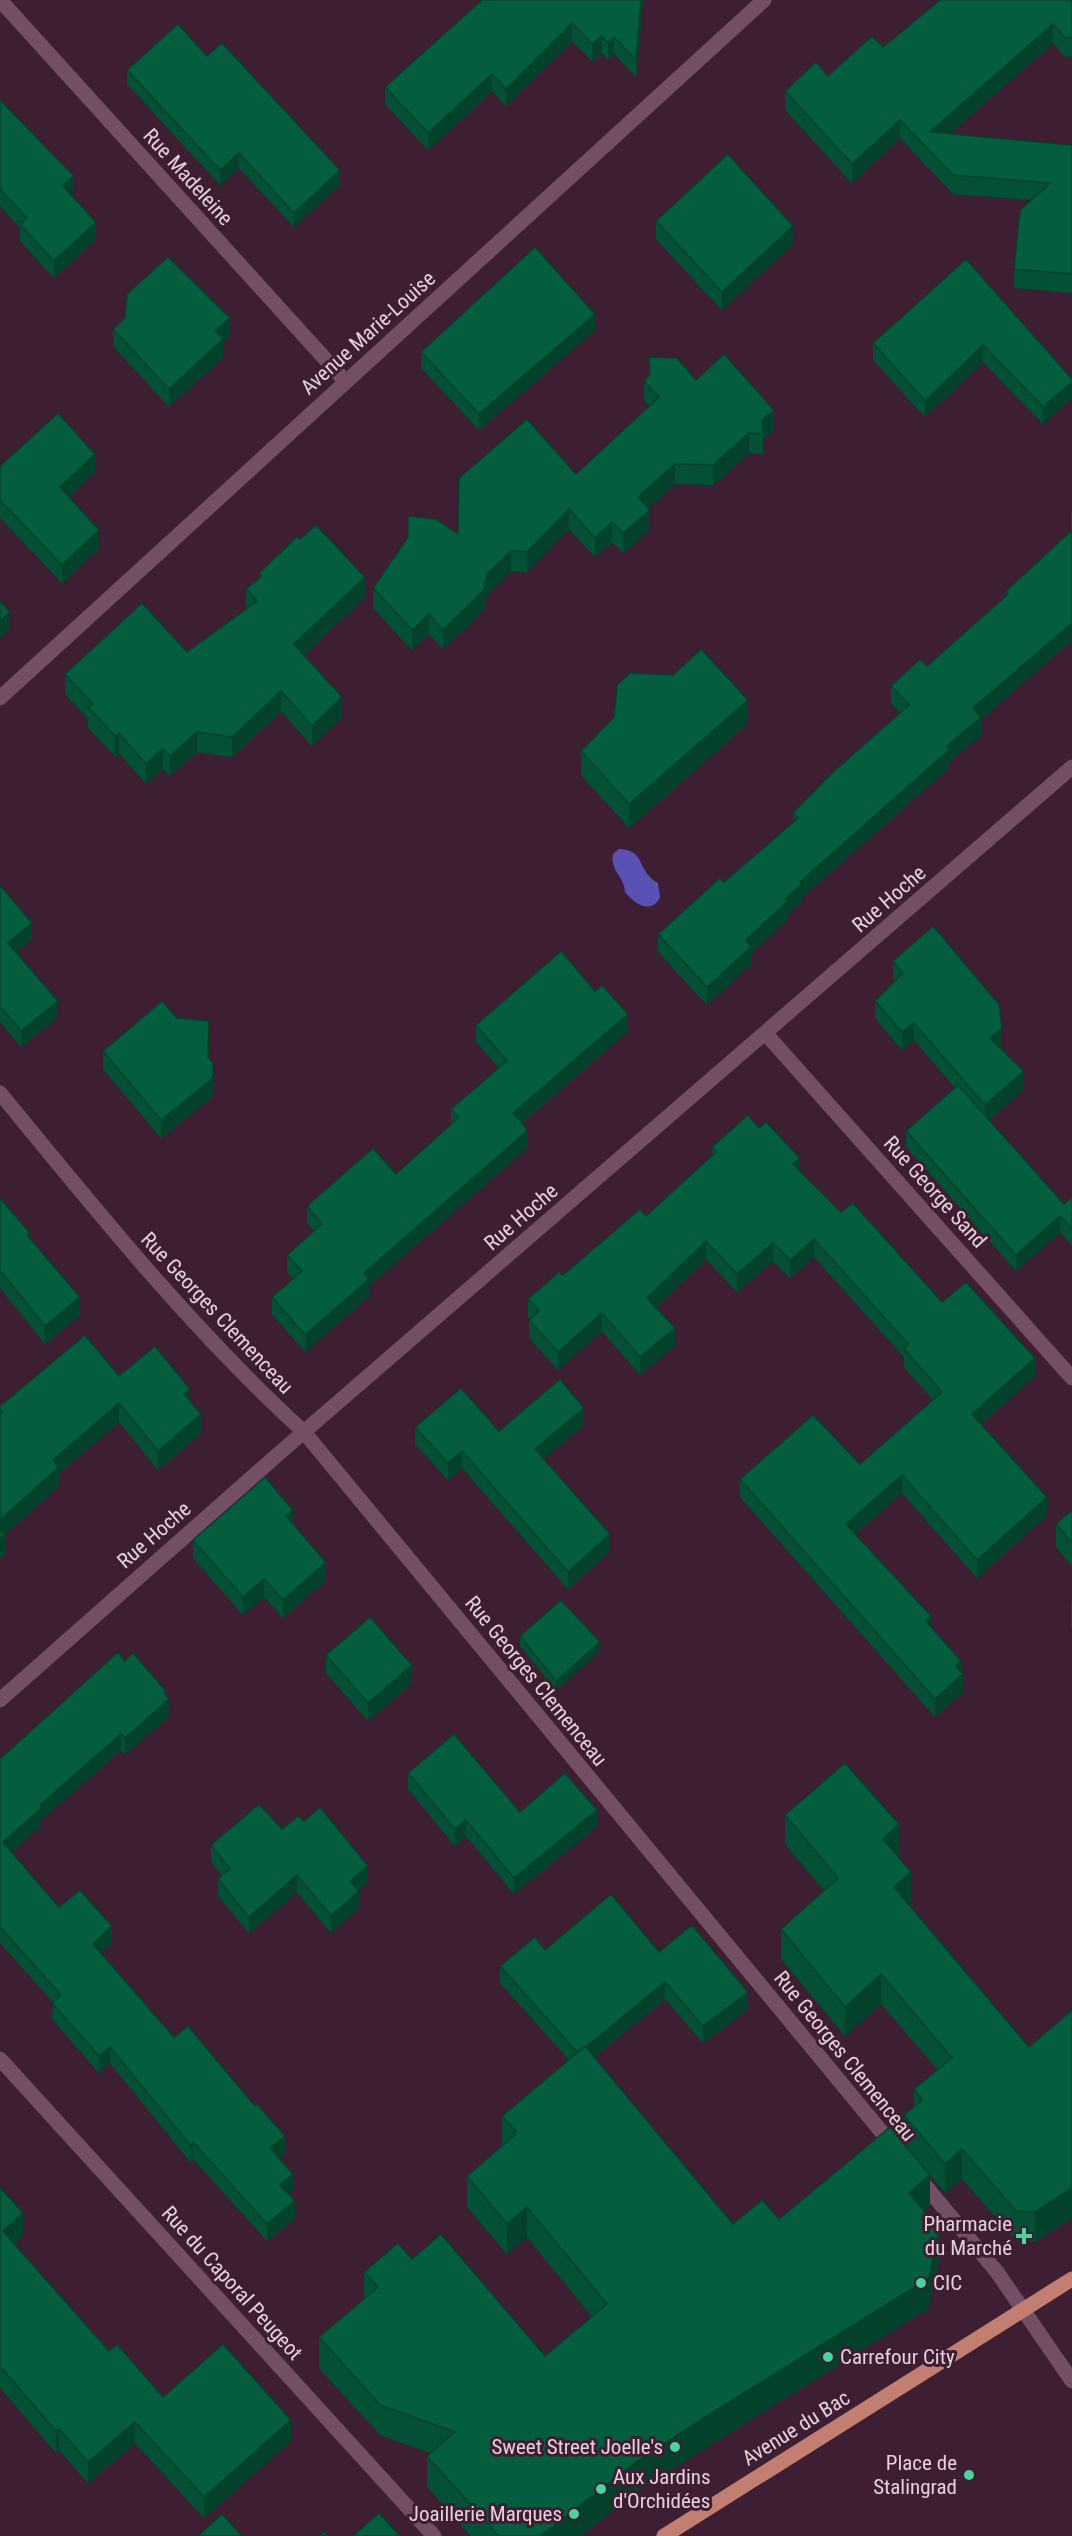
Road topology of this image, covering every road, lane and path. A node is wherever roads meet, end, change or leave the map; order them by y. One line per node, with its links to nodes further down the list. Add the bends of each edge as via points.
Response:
1 (0, 0): 3 (street, Rue Madeleine)
2 (762, 0): 3 (street, Avenue Marie-Louise)
3 (346, 381): 4 (street, Avenue Marie-Louise)
4 (0, 698)
5 (1072, 767): 6 (street, Rue Hoche)
6 (766, 1034): 8 (street, Rue George Sand); 9 (street, Rue Hoche)
7 (0, 1093): 9 (street, Rue Georges Clemenceau, via 127,1249)
8 (1072, 1378)
9 (304, 1432): 10 (street, Rue Hoche); 13 (street, Rue Georges Clemenceau, via 997,2272)
10 (0, 1700)
11 (0, 2059): 15 (street, Rue du Caporal Peugeot)
12 (1072, 2279): 13 (main road, Avenue du Bac)
13 (1023, 2310): 14 (street); 16 (main road, Avenue du Bac)
14 (1072, 2381)
15 (434, 2536)
16 (664, 2536)

